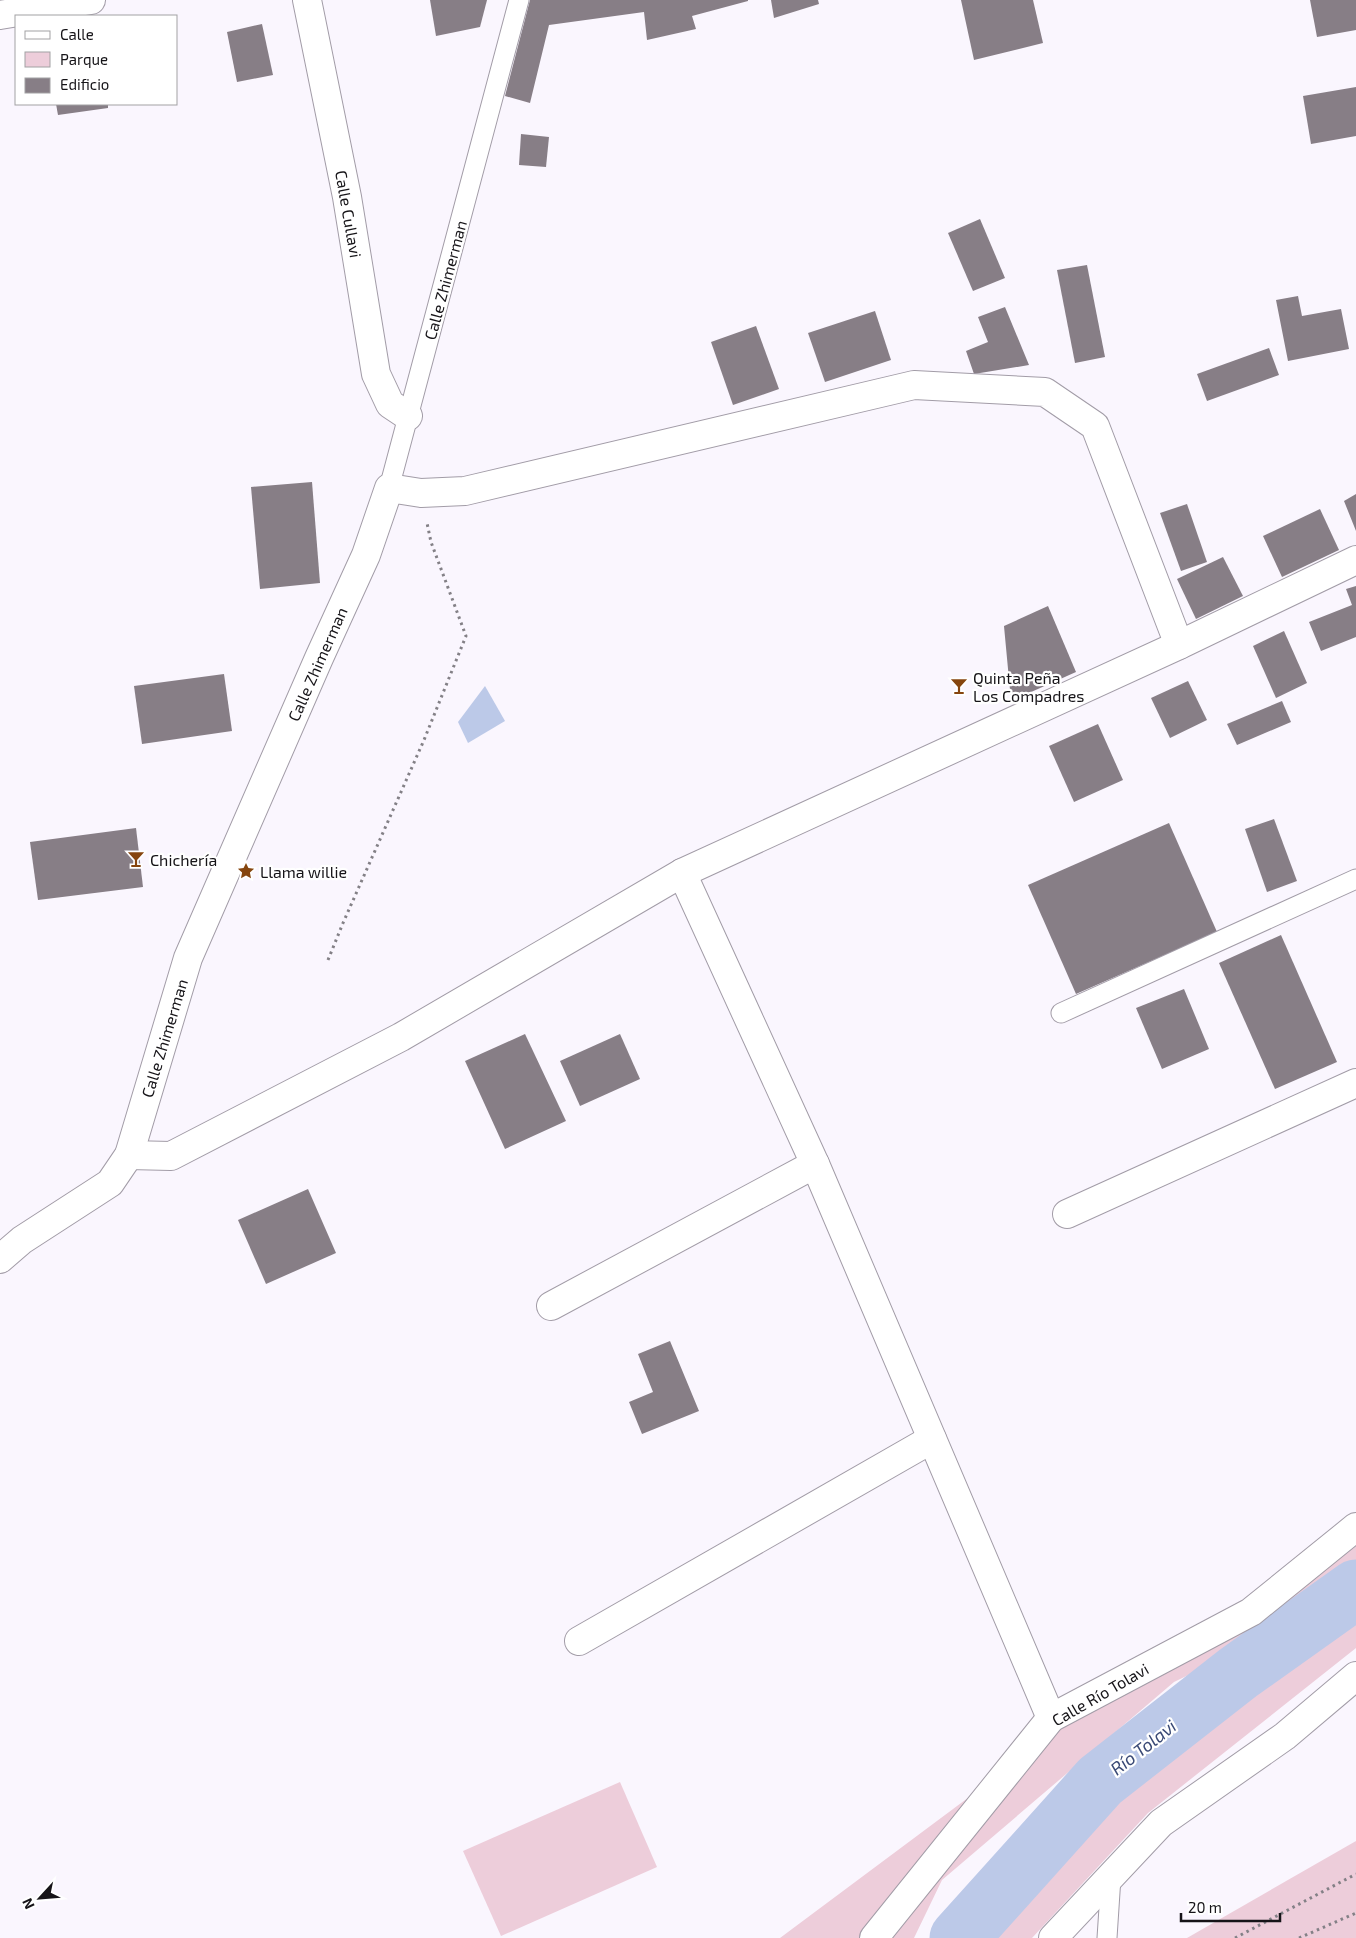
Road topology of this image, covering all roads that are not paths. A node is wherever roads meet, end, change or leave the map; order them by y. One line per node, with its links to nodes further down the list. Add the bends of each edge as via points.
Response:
1 (91, 0): 4 (street)
2 (307, 0): 5 (street, Calle Cullavi, via 347,197 376,374 390,404)
3 (520, 0): 5 (lane, Calle Zhimerman)
4 (0, 15)
5 (408, 416): 6 (lane, Calle Zhimerman)
6 (389, 488): 8 (street, via 421,493 465,492 914,385 1045,392 1096,426); 13 (street, Calle Zhimerman, via 366,555 188,958)
7 (1356, 560): 8 (street)
8 (1179, 645): 9 (street)
9 (682, 873): 13 (street, via 401,1037 180,1152 171,1156); 14 (street)
10 (1356, 878): 11 (lane)
11 (1061, 1013)
12 (1356, 1083): 15 (street)
13 (129, 1155): 16 (street, Calle Zhimerman, via 110,1183 22,1240)
14 (815, 1164): 17 (street); 18 (street)
15 (1067, 1214)
16 (0, 1259)
17 (551, 1306)
18 (932, 1439): 20 (street); 22 (street)
19 (1356, 1527): 22 (street, Calle Río Tolavi, via 1251,1612)
20 (579, 1641)
21 (1356, 1676): 23 (street, via 1285,1736 1162,1823)
22 (1052, 1718): 24 (street, Calle Río Tolavi)
23 (1111, 1877): 25 (street); 26 (lane)
24 (874, 1938)
25 (1054, 1938)
26 (1107, 1938)

